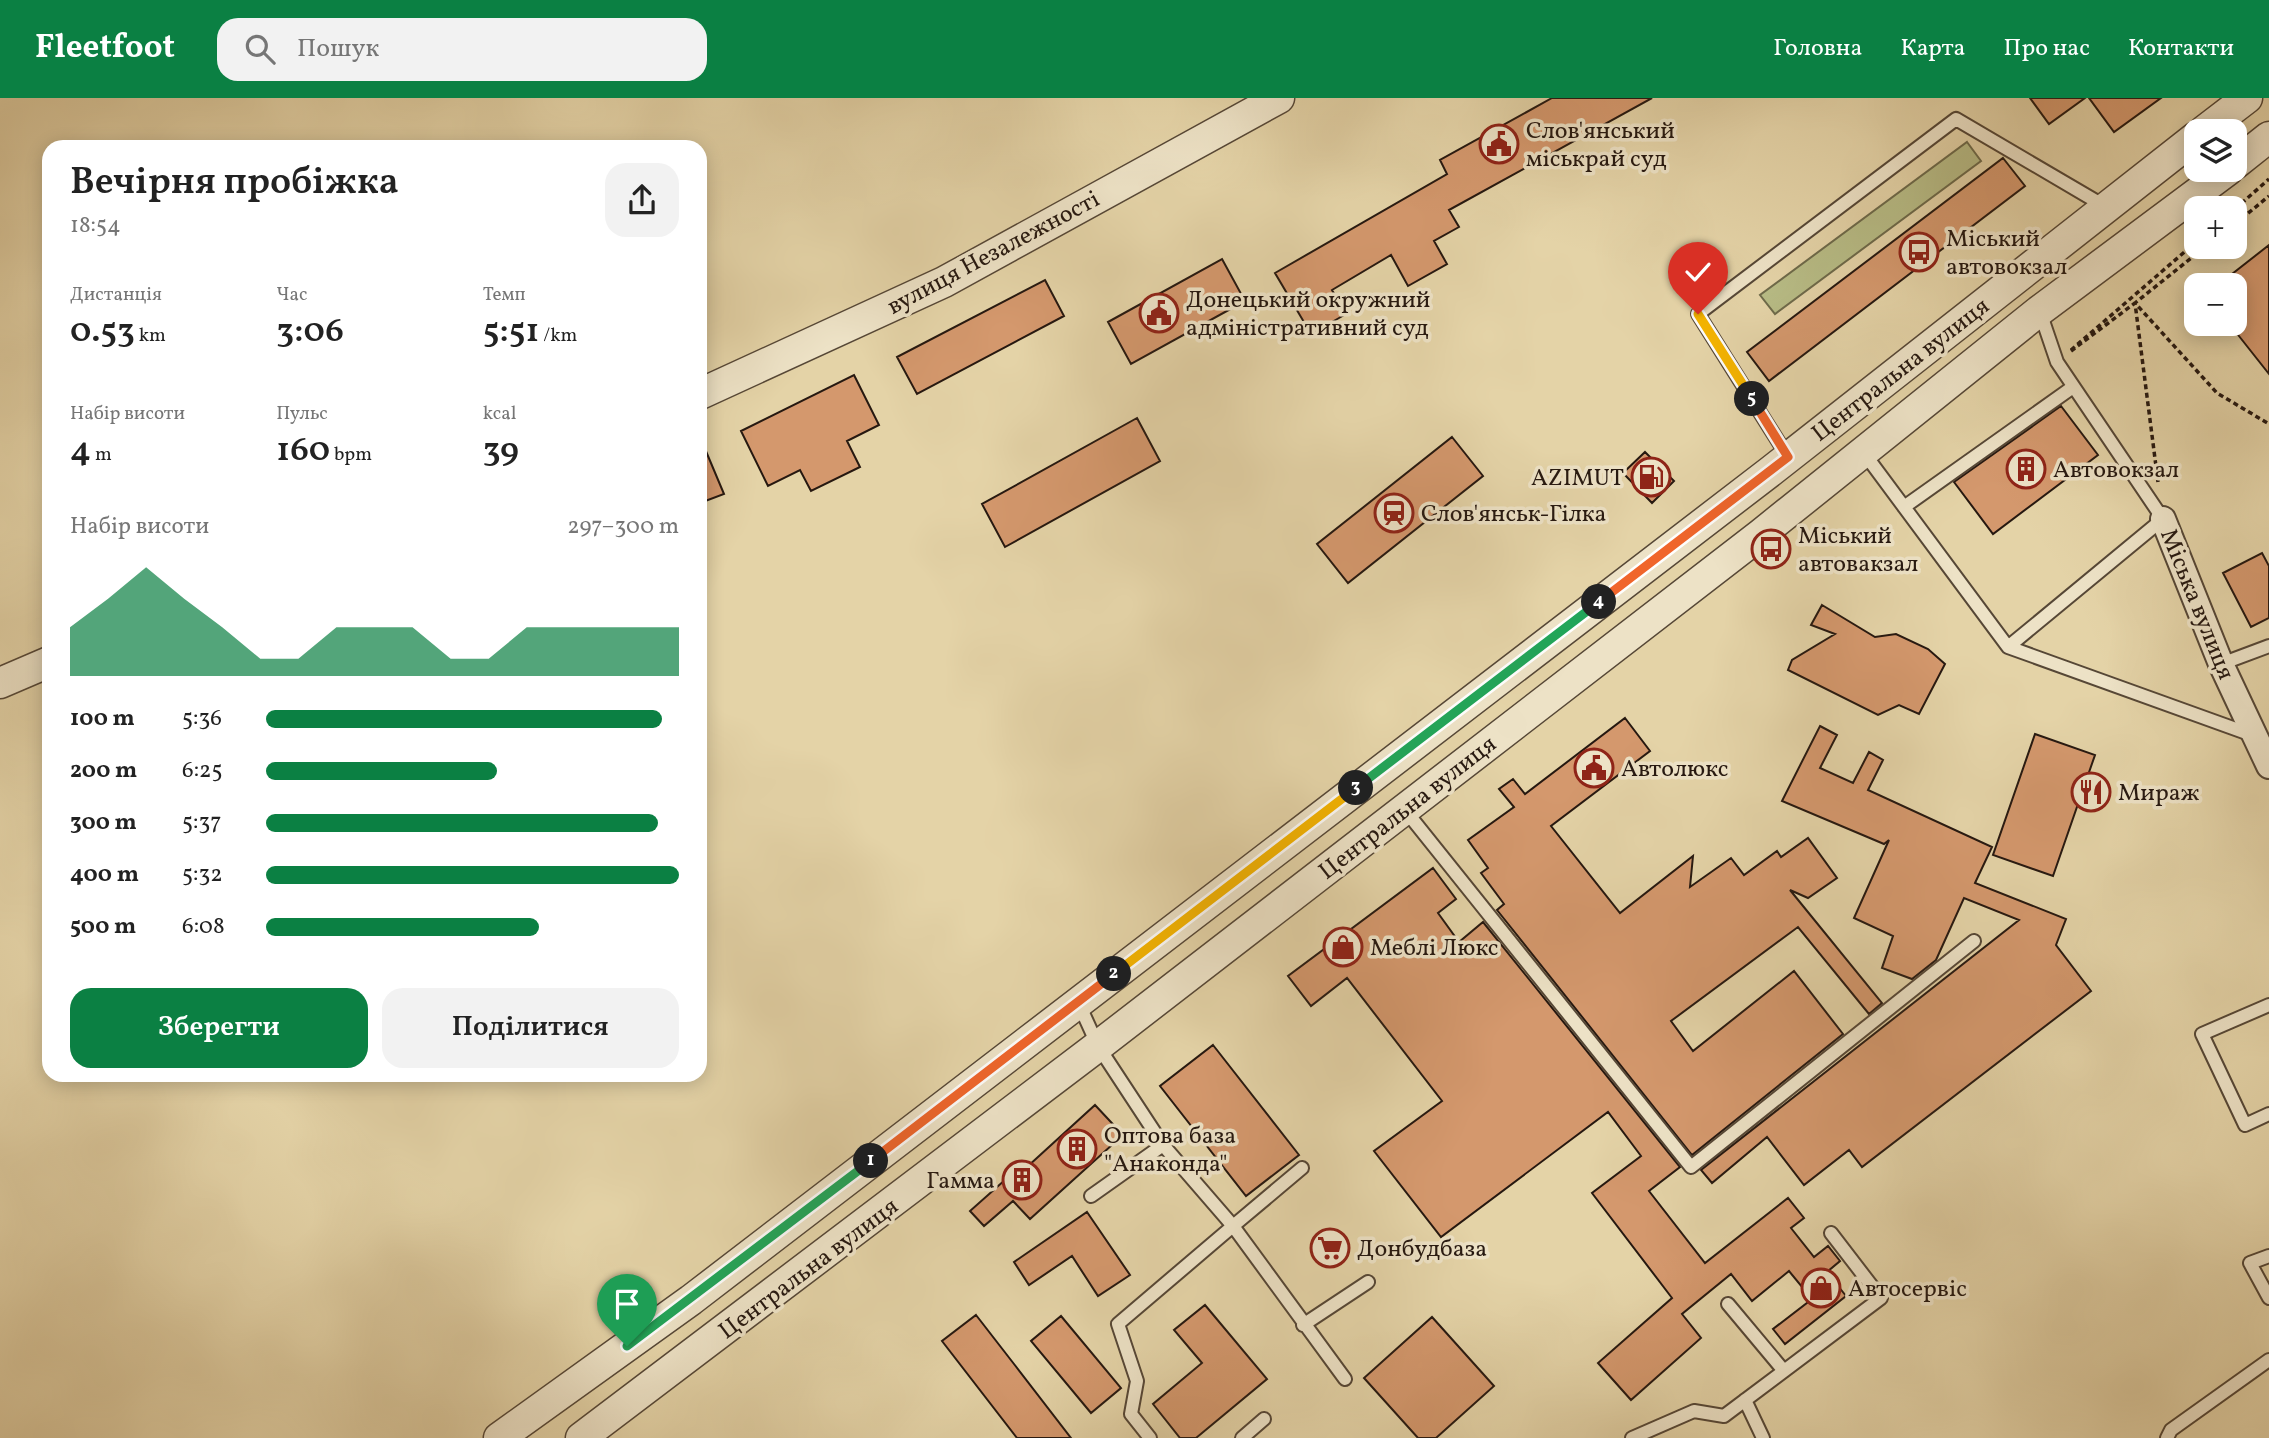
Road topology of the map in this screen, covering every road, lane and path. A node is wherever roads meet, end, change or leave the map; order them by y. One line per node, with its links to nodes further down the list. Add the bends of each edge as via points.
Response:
1 (1279, 98): 19 (street, вулиця Незалежності, via 944,282)
2 (2247, 98): 3 (street)
3 (2220, 119)
4 (2269, 138): 6 (street)
5 (2184, 146): 11 (street, Центральна вулиця)
6 (2247, 155)
7 (2269, 179): 10 (path)
8 (2212, 182): 16 (street, Центральна вулиця)
9 (2269, 196): 12 (path)
10 (2247, 198)
11 (2106, 207): 22 (street, Центральна вулиця); 22 (lane, via 1956,119 1698,314)
12 (2247, 213)
13 (2184, 252): 17 (path)
14 (2190, 259): 15 (path)
15 (2135, 303): 17 (path); 20 (path, via 2217,393); 24 (path)
16 (2039, 311): 17 (lane); 21 (street, Центральна вулиця)
17 (2057, 362): 18 (lane)
18 (2073, 387): 23 (lane); 24 (lane)
19 (707, 391)
20 (2269, 424)
21 (1864, 453): 23 (lane); 32 (street, Центральна вулиця)
22 (1788, 457): 34 (street, Центральна вулиця)
23 (1904, 507): 26 (lane)
24 (2163, 519): 26 (lane); 27 (street, Міська вулиця)
25 (2269, 646): 27 (lane)
26 (2008, 647): 30 (lane)
27 (2221, 664): 30 (street, Міська вулиця)
28 (42, 665): 29 (street)
29 (0, 683)
30 (2255, 736): 31 (street, Міська вулиця)
31 (2269, 766)
32 (1404, 810): 33 (lane, via 1691,1167); 36 (street, Центральна вулиця)
33 (1974, 941)
34 (1078, 1002): 36 (lane); 53 (street, Центральна вулиця, via 702,1291)
35 (2269, 1005): 37 (lane, via 2202,1034 2245,1125)
36 (1098, 1046): 38 (lane); 54 (street, Центральна вулиця)
37 (2269, 1114)
38 (1163, 1145): 40 (lane); 41 (lane)
39 (1302, 1168): 41 (lane)
40 (1091, 1196)
41 (1233, 1226): 47 (lane); 55 (lane, via 1118,1324 1137,1381 1131,1414)
42 (1831, 1233): 49 (lane, via 1881,1298)
43 (2269, 1256): 45 (lane, via 2250,1262)
44 (1368, 1282): 47 (lane)
45 (2269, 1298)
46 (1728, 1304): 49 (lane)
47 (1303, 1325): 50 (lane)
48 (2269, 1360): 59 (lane, via 2171,1430)
49 (1784, 1371): 51 (lane)
50 (1345, 1379)
51 (1745, 1400): 57 (lane, via 1724,1416 1694,1411); 58 (lane)
52 (1264, 1419): 56 (lane)
53 (499, 1438)
54 (581, 1438)
55 (1150, 1438)
56 (1242, 1438)
57 (1632, 1438)
58 (1763, 1438)
59 (2167, 1438)

